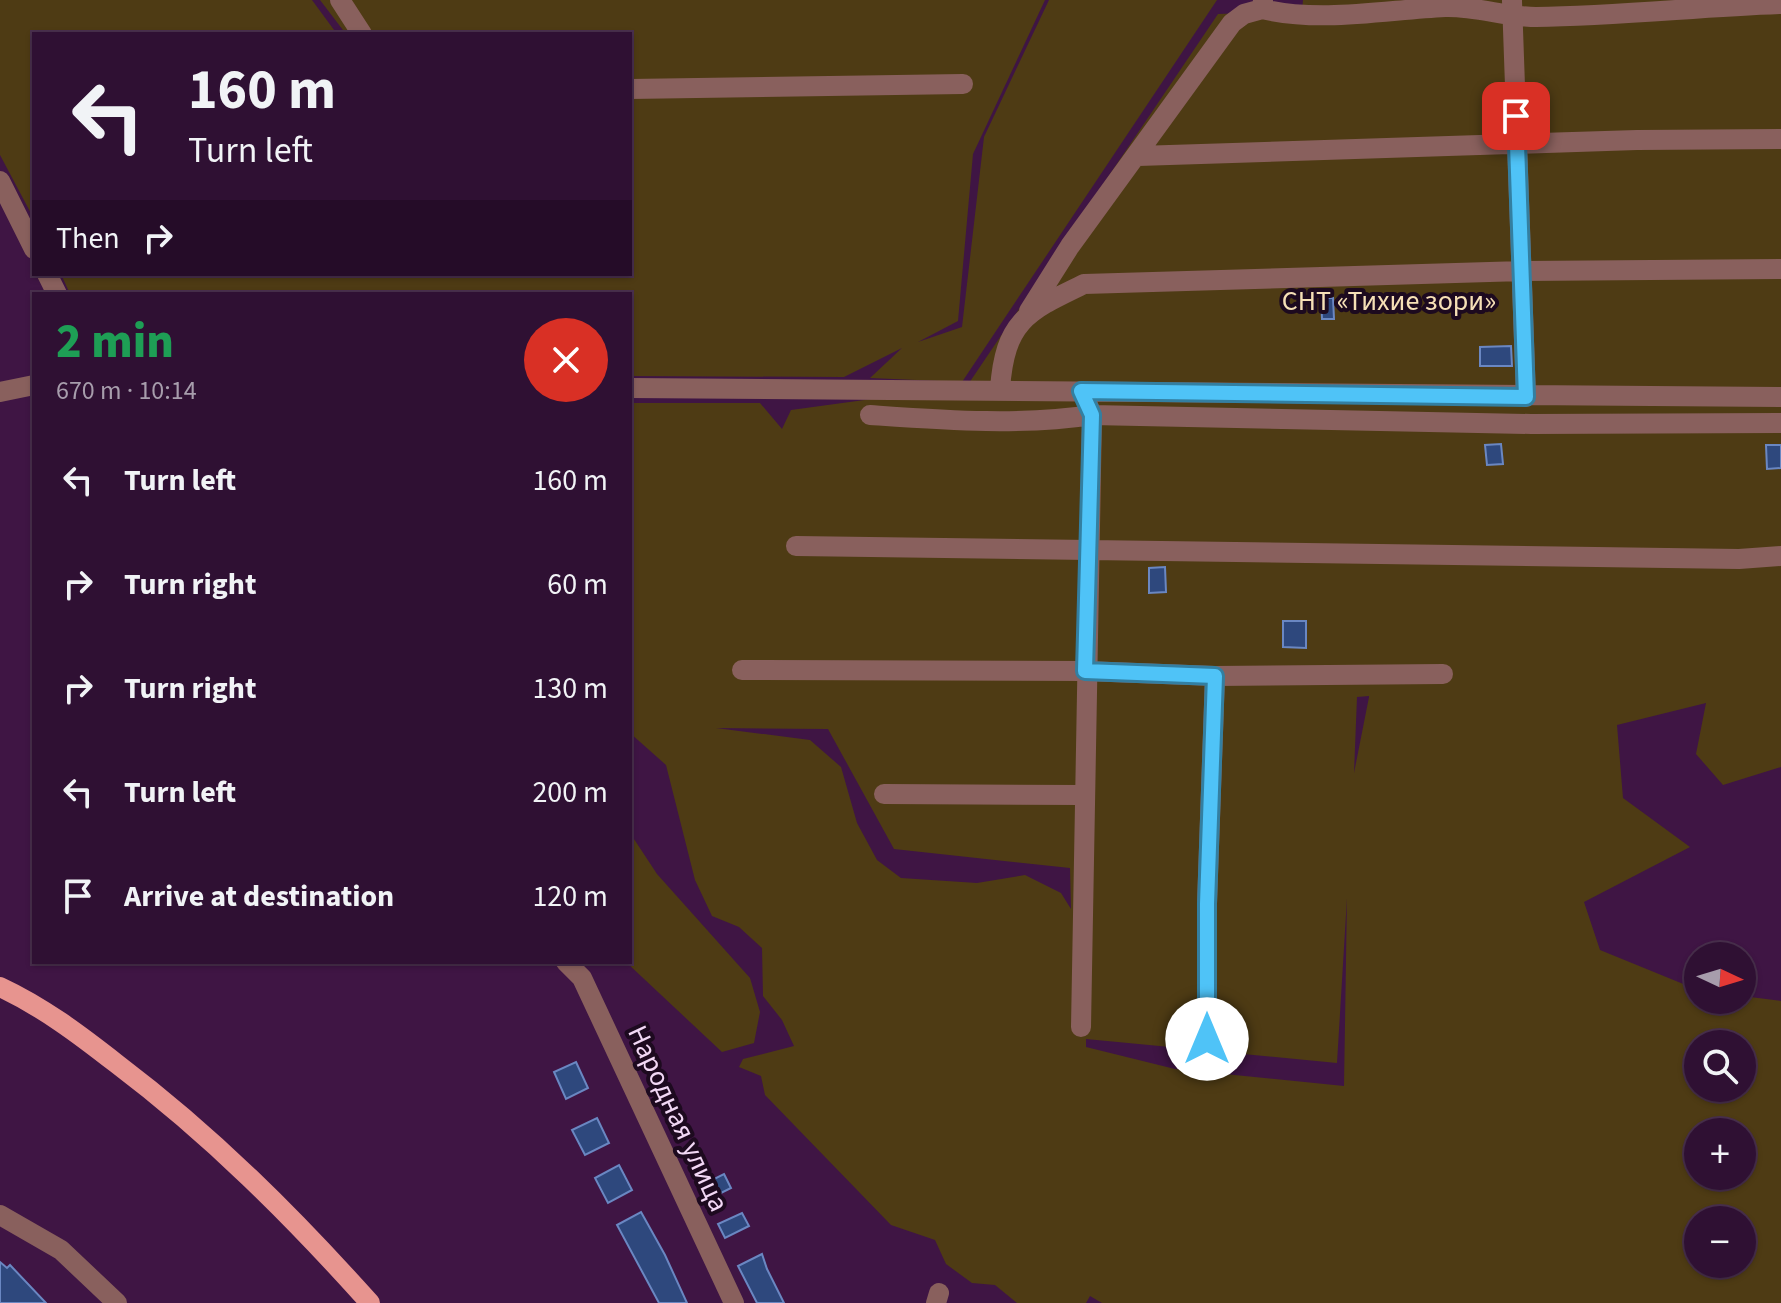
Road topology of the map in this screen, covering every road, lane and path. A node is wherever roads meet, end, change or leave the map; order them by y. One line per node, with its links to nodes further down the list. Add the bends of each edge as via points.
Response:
1 (340, 0): 5 (street)
2 (1781, 4): 4 (street, via 1532,17)
3 (1263, 5): 4 (street, via 1286,15); 10 (street, via 1232,23)
4 (1512, 7): 9 (street)
5 (361, 32)
6 (963, 84): 7 (street)
7 (632, 89)
8 (1781, 139): 9 (street)
9 (1518, 144): 10 (street); 14 (street)
10 (1138, 156): 15 (street)
11 (0, 182): 12 (street)
12 (32, 245)
13 (1781, 269): 14 (street)
14 (1523, 271): 15 (street, via 1084,284); 21 (street)
15 (1029, 311): 18 (street, via 1001,367)
16 (32, 385): 20 (street)
17 (632, 388): 18 (street)
18 (1000, 389): 19 (street)
19 (1081, 391): 21 (street); 24 (street)
20 (0, 392)
21 (1526, 397): 22 (street)
22 (1781, 397)
23 (870, 415): 24 (street)
24 (1092, 415): 25 (street); 27 (street)
25 (1781, 423)
26 (796, 546): 27 (street)
27 (1087, 549): 28 (street); 30 (street)
28 (1781, 556)
29 (742, 670): 30 (street)
30 (1085, 671): 32 (street); 34 (street)
31 (1443, 674): 32 (street)
32 (1215, 676): 38 (street)
33 (884, 794): 34 (street)
34 (1083, 795): 37 (street)
35 (568, 964): 42 (street, Народная улица, via 582,978)
36 (0, 987): 41 (main road, via 67,1026 226,1153)
37 (1081, 1027)
38 (1207, 1066)
39 (0, 1215): 40 (street, via 61,1250)
40 (117, 1303)
41 (370, 1303)
42 (734, 1303)

